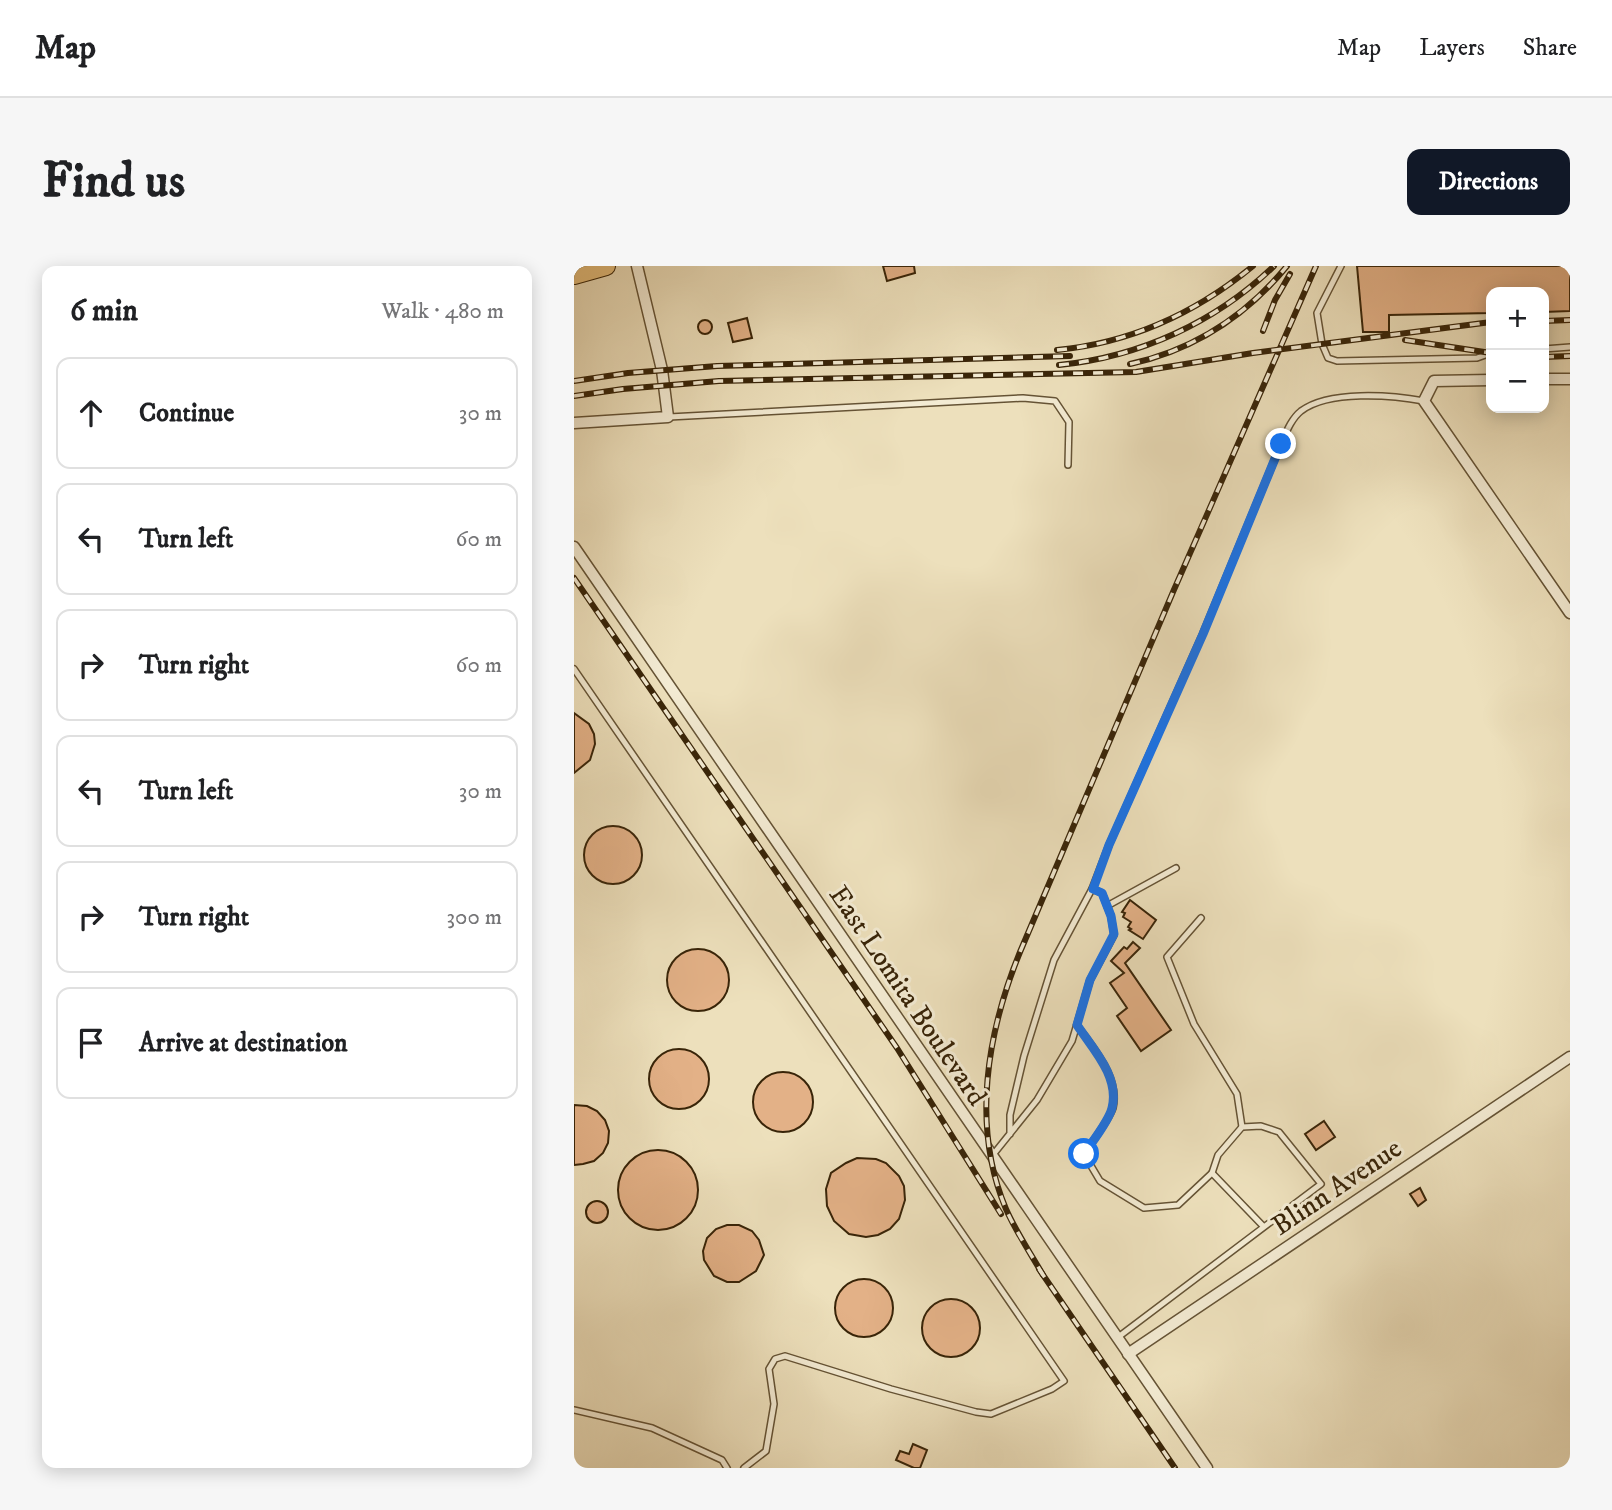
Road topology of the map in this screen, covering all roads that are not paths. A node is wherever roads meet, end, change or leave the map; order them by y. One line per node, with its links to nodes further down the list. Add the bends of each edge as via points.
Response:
1 (606, 266): 4 (main road)
2 (637, 266): 12 (street, via 662,370)
3 (1341, 266): 7 (lane, via 1317,313 1328,358)
4 (574, 275)
5 (1570, 347): 6 (lane)
6 (1549, 349)
7 (1486, 355)
8 (1549, 379): 9 (street)
9 (1570, 379)
10 (1486, 380): 11 (street, via 1434,381)
11 (1424, 401): 16 (street); 19 (lane, via 1379,395 1347,398 1309,407 1293,420)
12 (667, 418): 13 (street); 14 (lane, via 1023,398 1055,401 1069,422)
13 (574, 423)
14 (1068, 465)
15 (574, 547): 26 (street, East Lomita Boulevard)
16 (1570, 613)
17 (574, 669): 33 (lane, via 1064,1381 991,1414 785,1356 775,1359 769,1369 774,1404 766,1451)
18 (1176, 868): 20 (lane)
19 (1093, 889): 20 (lane, via 1102,893); 25 (lane, via 1054,960 1024,1056)
20 (1107, 906): 22 (lane, via 1114,934 1090,980)
21 (1201, 918): 24 (lane, via 1167,957 1194,1024 1237,1094)
22 (1077, 1025): 25 (lane, via 1037,1100); 27 (lane, via 1113,1084 1112,1108 1084,1154 1100,1181 1144,1208 1178,1205)
23 (1570, 1057): 30 (street, Blinn Avenue)
24 (1242, 1128): 27 (lane, via 1218,1154); 28 (lane, via 1262,1126 1279,1132 1321,1184)
25 (1010, 1134): 26 (lane)
26 (992, 1156): 29 (street, East Lomita Boulevard)
27 (1212, 1172): 28 (lane)
28 (1263, 1226): 29 (lane)
29 (1117, 1338): 30 (street, East Lomita Boulevard)
30 (1128, 1354): 34 (street, East Lomita Boulevard)
31 (574, 1410): 32 (lane, via 652,1428 722,1460)
32 (727, 1468)
33 (744, 1468)
34 (1207, 1468)

